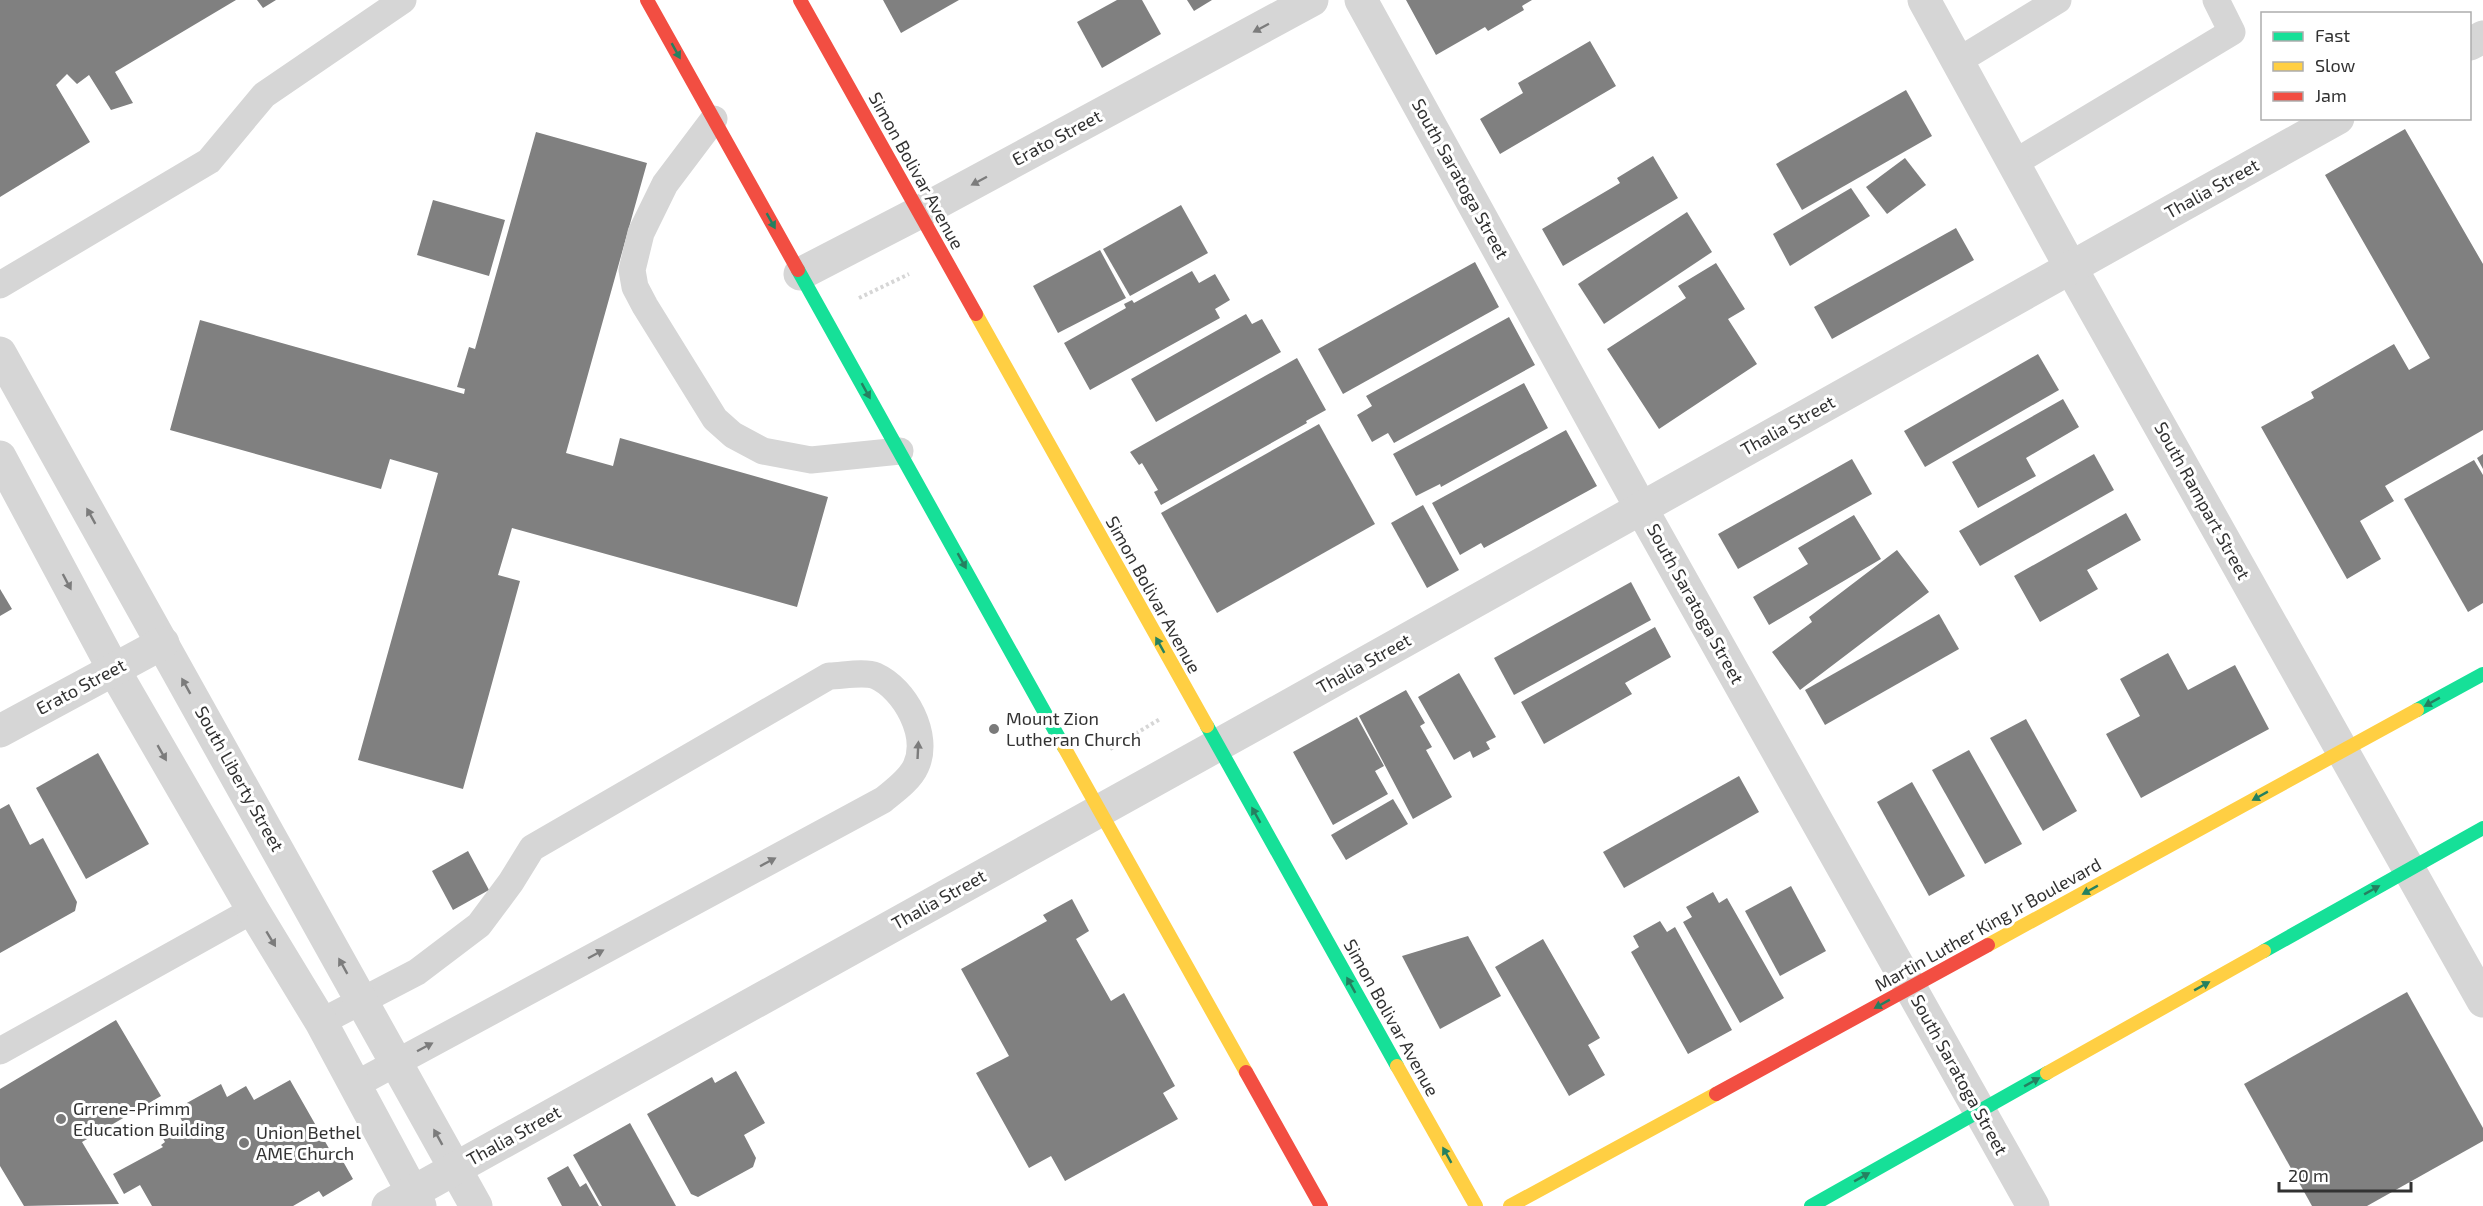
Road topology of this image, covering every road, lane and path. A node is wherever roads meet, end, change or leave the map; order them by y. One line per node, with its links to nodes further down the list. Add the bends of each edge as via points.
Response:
1 (403, 0): 17 (lane, via 264,95 209,161)
2 (647, 0): 10 (street, one-way to 10)
3 (800, 0): 13 (street, Simon Bolivar Avenue)
4 (1312, 0): 13 (street, Erato Street, one-way to 13)
5 (1361, 0): 22 (street, South Saratoga Street)
6 (1924, 0): 9 (street, South Rampart Street)
7 (2058, 0): 9 (lane)
8 (2216, 0): 12 (lane, via 2232,32)
9 (1958, 62): 12 (street, South Rampart Street)
10 (714, 119): 16 (street, one-way to 16); 20 (lane, via 665,184 641,232 632,270 645,306 715,419 733,435 763,451 811,460)
11 (2334, 120): 14 (street, Thalia Street)
12 (2014, 163): 14 (street, South Rampart Street)
13 (918, 213): 16 (street, Erato Street); 28 (street, Simon Bolivar Avenue, one-way to 13)
14 (2071, 268): 22 (street, Thalia Street); 29 (street, South Rampart Street)
15 (916, 270): 18 (path)
16 (800, 274): 20 (street, one-way to 20)
17 (0, 285)
18 (849, 303)
19 (0, 353): 23 (street, South Liberty Street, one-way to 19)
20 (900, 451): 31 (street, one-way to 31)
21 (0, 457): 24 (street, one-way to 24)
22 (1641, 508): 28 (street, Thalia Street); 35 (street, South Saratoga Street)
23 (163, 644): 24 (street, Erato Street); 36 (street, South Liberty Street, one-way to 23)
24 (114, 670): 27 (street, Erato Street); 34 (street, one-way to 34)
25 (2483, 674): 29 (street, Martin Luther King Jr Boulevard, one-way to 29)
26 (1167, 716): 30 (path)
27 (0, 731)
28 (1217, 746): 31 (street, Thalia Street); 47 (street, Simon Bolivar Avenue, one-way to 28)
29 (2342, 751): 33 (street, South Rampart Street); 35 (street, Martin Luther King Jr Boulevard, one-way to 35)
30 (1103, 753)
31 (1101, 808): 43 (street, Thalia Street); 46 (street)
32 (2483, 828): 33 (street)
33 (2409, 869): 37 (street, South Rampart Street); 42 (street, one-way to 33)
34 (253, 910): 38 (street, one-way to 38); 39 (lane)
35 (1911, 988): 42 (street, South Saratoga Street); 48 (street, Martin Luther King Jr Boulevard, one-way to 48)
36 (362, 1000): 38 (lane); 40 (street, South Liberty Street); 40 (lane, one-way to 36, via 883,800 916,767 920,748 914,717 897,688 874,675 829,676 532,848 479,925 417,972)
37 (2483, 1001)
38 (321, 1022): 41 (street)
39 (0, 1051)
40 (396, 1062): 41 (lane); 43 (street, South Liberty Street, one-way to 40)
41 (355, 1085): 44 (street)
42 (1980, 1111): 49 (street, one-way to 42); 50 (street, South Saratoga Street)
43 (456, 1169): 44 (street, Thalia Street); 45 (street, South Liberty Street)
44 (407, 1201)
45 (476, 1206)
46 (1321, 1206)
47 (1476, 1206)
48 (1510, 1206)
49 (1811, 1206)
50 (2033, 1206)

